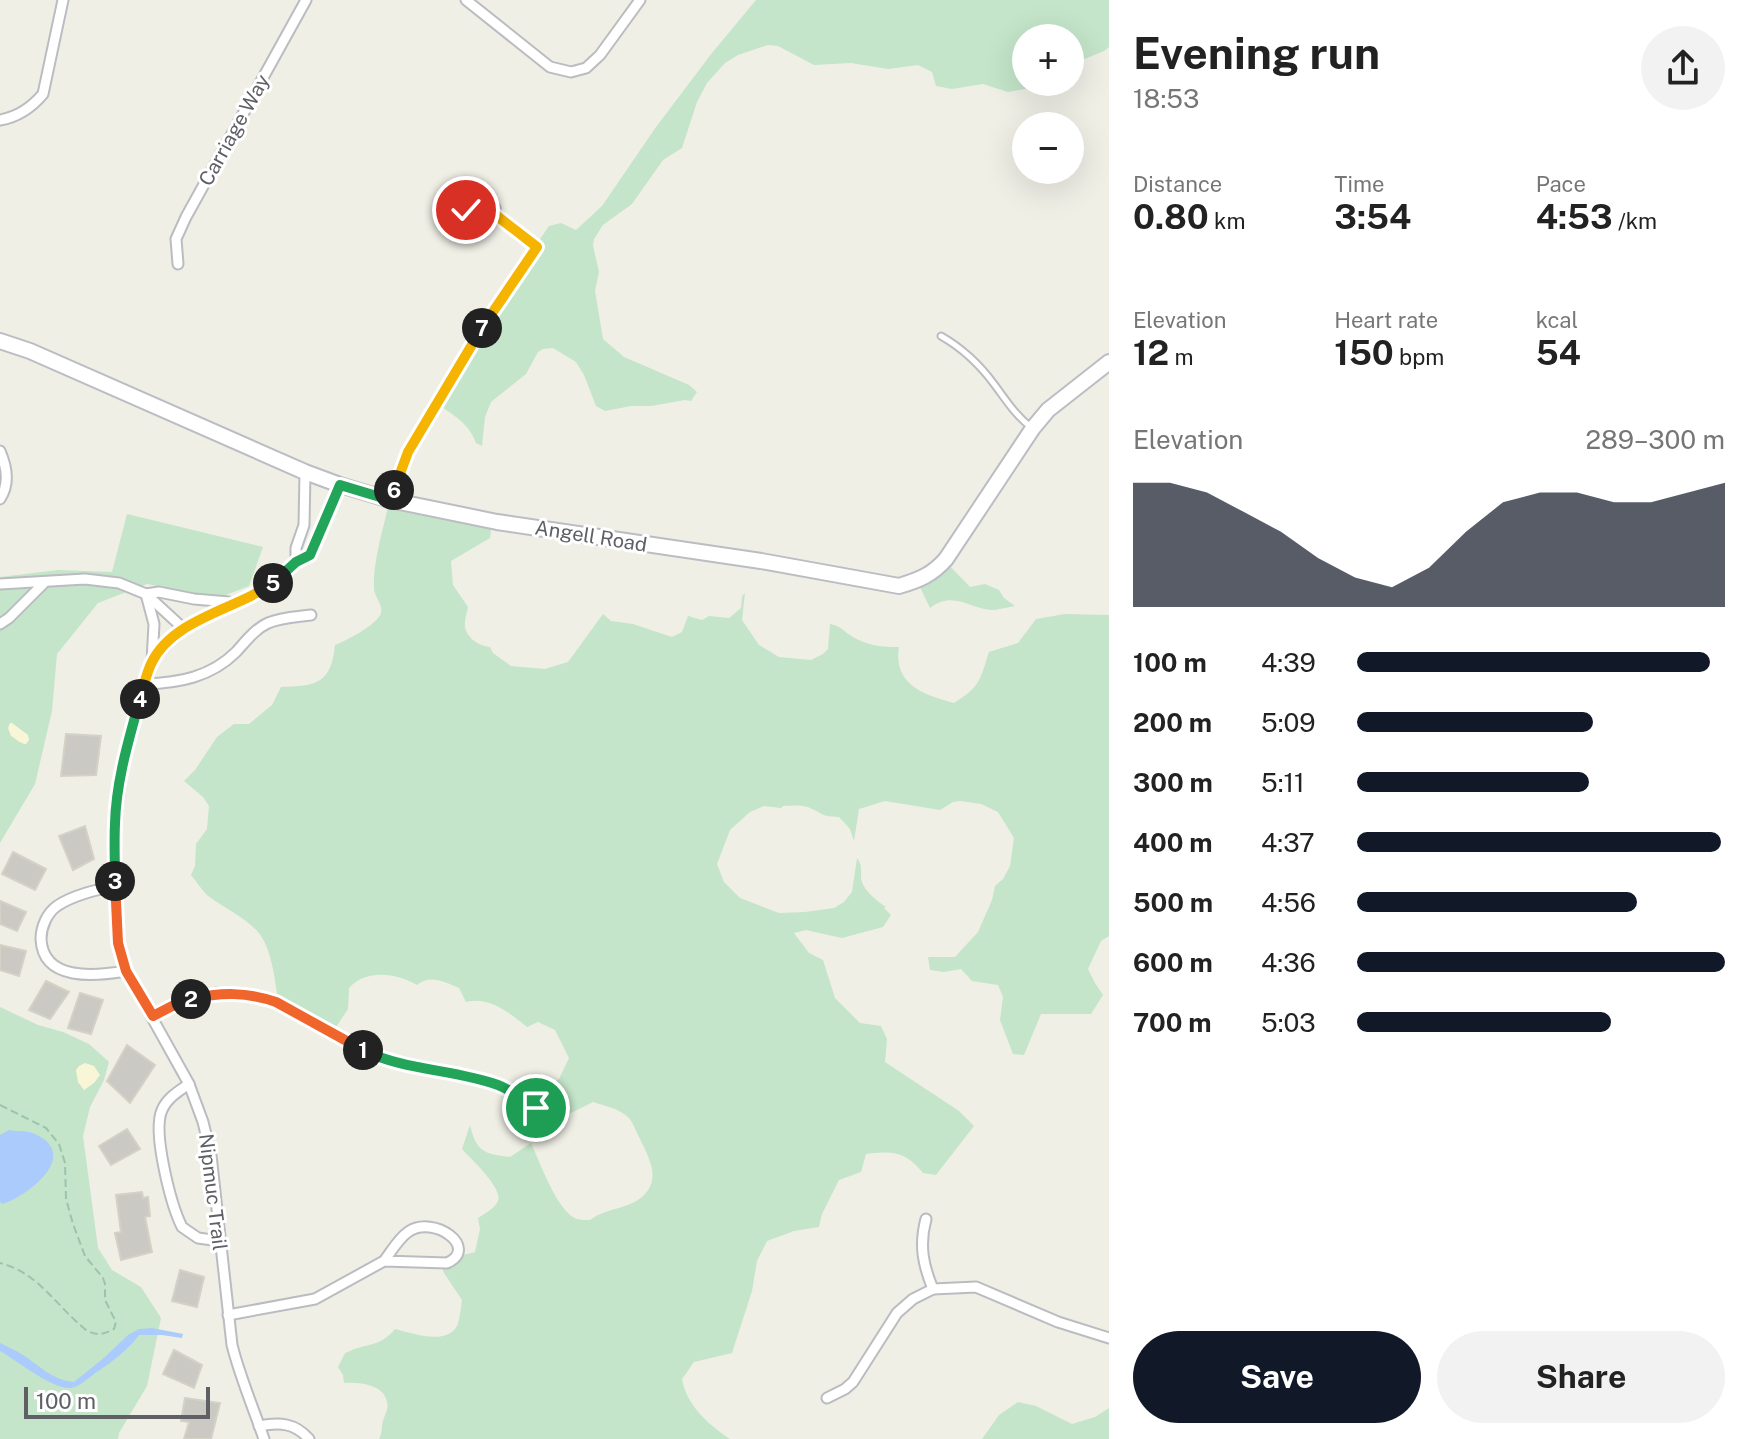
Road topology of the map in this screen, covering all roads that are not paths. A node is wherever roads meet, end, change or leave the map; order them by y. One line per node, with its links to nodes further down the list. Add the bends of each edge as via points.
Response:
1 (63, 0): 7 (street, via 43,94 33,106)
2 (306, 0): 9 (street, Carriage Way, via 186,217 176,239)
3 (466, 0): 6 (street)
4 (485, 0): 6 (street)
5 (640, 0): 6 (street, via 600,55 586,68 571,72 550,67)
6 (480, 10)
7 (0, 120)
8 (497, 216): 18 (street, via 537,247 433,408 408,452)
9 (178, 264)
10 (941, 336): 13 (lane, via 976,363 1014,413)
11 (0, 341): 15 (street, Angell Road)
12 (1109, 362): 13 (street, Angell Road)
13 (1033, 428): 18 (street, Angell Road, via 946,559 934,572 899,586)
14 (0, 451): 17 (street, via 7,480)
15 (305, 472): 16 (street, Angell Road); 19 (street, via 304,525)
16 (340, 485): 18 (street, Angell Road); 19 (street, Nipmuc Trail, via 310,555)
17 (0, 499)
18 (390, 500)
19 (296, 562): 23 (street, Nipmuc Trail, via 274,582)
20 (44, 583): 21 (street); 22 (street, via 102,580); 25 (street)
21 (0, 584)
22 (146, 594): 23 (street); 26 (street); 27 (street, via 154,624)
23 (233, 603): 26 (street, Nipmuc Trail)
24 (311, 615): 28 (street, via 281,618 259,628 225,661 192,679)
25 (0, 624)
26 (184, 629): 27 (street, Nipmuc Trail)
27 (152, 661): 28 (street, Nipmuc Trail)
28 (145, 684): 29 (street, Nipmuc Trail, via 118,797)
29 (115, 886): 30 (street, Nipmuc Trail, via 118,943); 30 (street, via 59,905 50,912 41,935 49,962 62,971)
30 (126, 971): 31 (street, Nipmuc Trail)
31 (153, 1016): 32 (street, Nipmuc Trail); 33 (street, via 216,993 261,997 376,1057 502,1086)
32 (189, 1084): 35 (street, Nipmuc Trail, via 211,1155); 35 (street, via 161,1111 160,1146 182,1227 198,1238)
33 (537, 1109)
34 (926, 1219): 37 (street, via 921,1252)
35 (220, 1241): 38 (street, Nipmuc Trail)
36 (384, 1261): 36 (street, via 447,1263 458,1246 443,1230 417,1227); 38 (street, via 315,1299)
37 (933, 1289): 39 (street, via 976,1287); 40 (street, via 897,1313 853,1382)
38 (228, 1315): 41 (street, Nipmuc Trail, via 239,1373)
39 (1109, 1338)
40 (827, 1398)
41 (259, 1426): 42 (street, Nipmuc Trail); 43 (street, via 289,1425)
42 (264, 1439)
43 (309, 1439)

